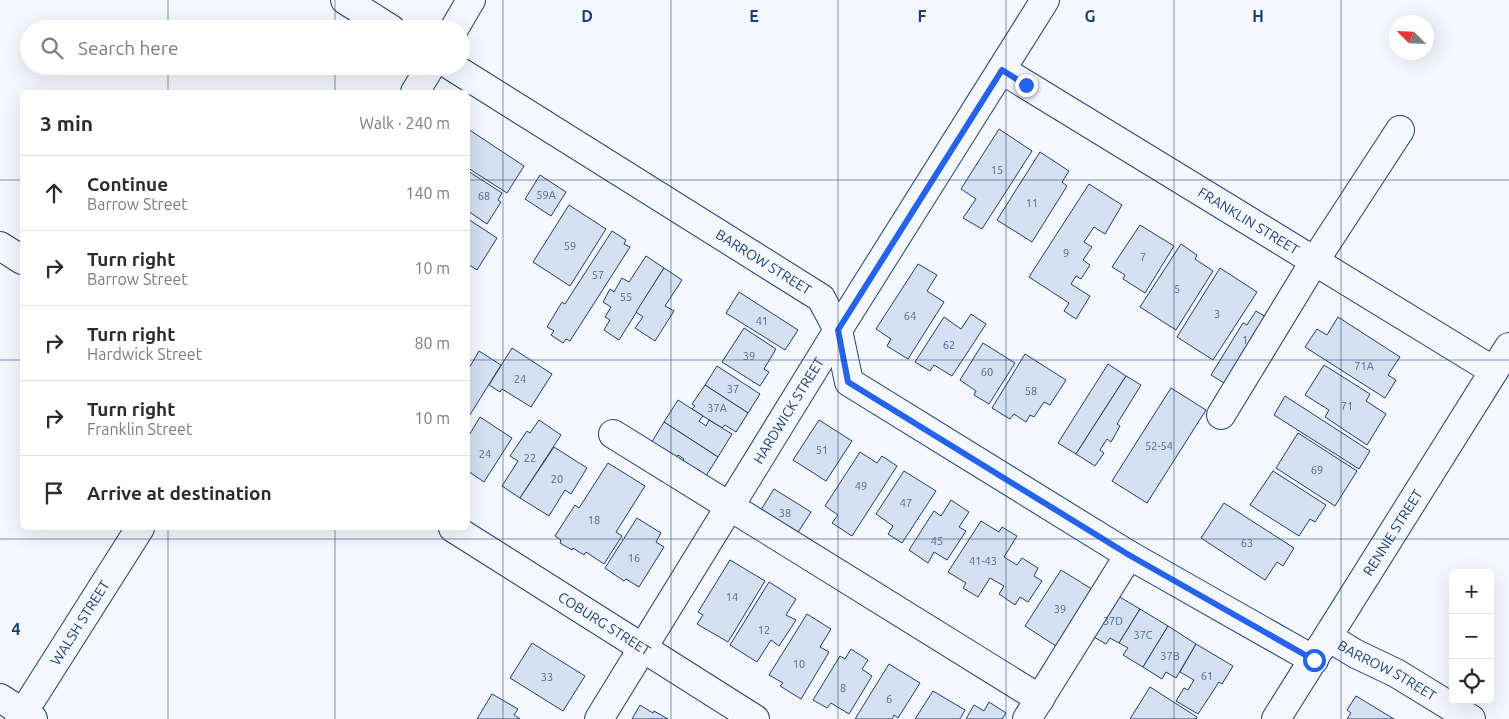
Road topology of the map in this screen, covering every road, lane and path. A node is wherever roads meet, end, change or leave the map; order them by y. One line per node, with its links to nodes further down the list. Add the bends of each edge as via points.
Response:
1 (345, 0): 4 (street)
2 (471, 0): 5 (street)
3 (1045, 0): 6 (street, HARDWICK STREET)
4 (377, 20)
5 (459, 20)
6 (1002, 70): 13 (street, FRANKLIN STREET); 14 (street, HARDWICK STREET)
7 (425, 75): 9 (street)
8 (465, 75): 14 (street, BARROW STREET, via 821,298)
9 (415, 90)
10 (1400, 130): 13 (street)
11 (0, 246): 12 (street)
12 (20, 259)
13 (1314, 262): 16 (street, FRANKLIN STREET); 17 (street)
14 (838, 330): 19 (street, HARDWICK STREET); 22 (street, BARROW STREET, via 848,382)
15 (1509, 347): 16 (street, RENNIE STREET)
16 (1494, 371): 23 (street, RENNIE STREET)
17 (1221, 415)
18 (613, 434): 19 (street)
19 (730, 506): 24 (street, HARDWICK STREET); 27 (street)
20 (139, 530): 28 (street, WALSH STREET)
21 (456, 530): 24 (street, COBURG STREET)
22 (1129, 555): 25 (street, BARROW STREET); 27 (street)
23 (1328, 638): 25 (street, RENNIE STREET); 32 (street, BARROW STREET, via 1396,673)
24 (644, 648): 29 (street, HARDWICK STREET); 30 (street, COBURG STREET)
25 (1314, 660): 31 (street, RENNIE STREET)
26 (0, 698): 28 (street)
27 (1034, 709)
28 (25, 717)
29 (599, 719)
30 (756, 719)
31 (1276, 719)
32 (1471, 719)

